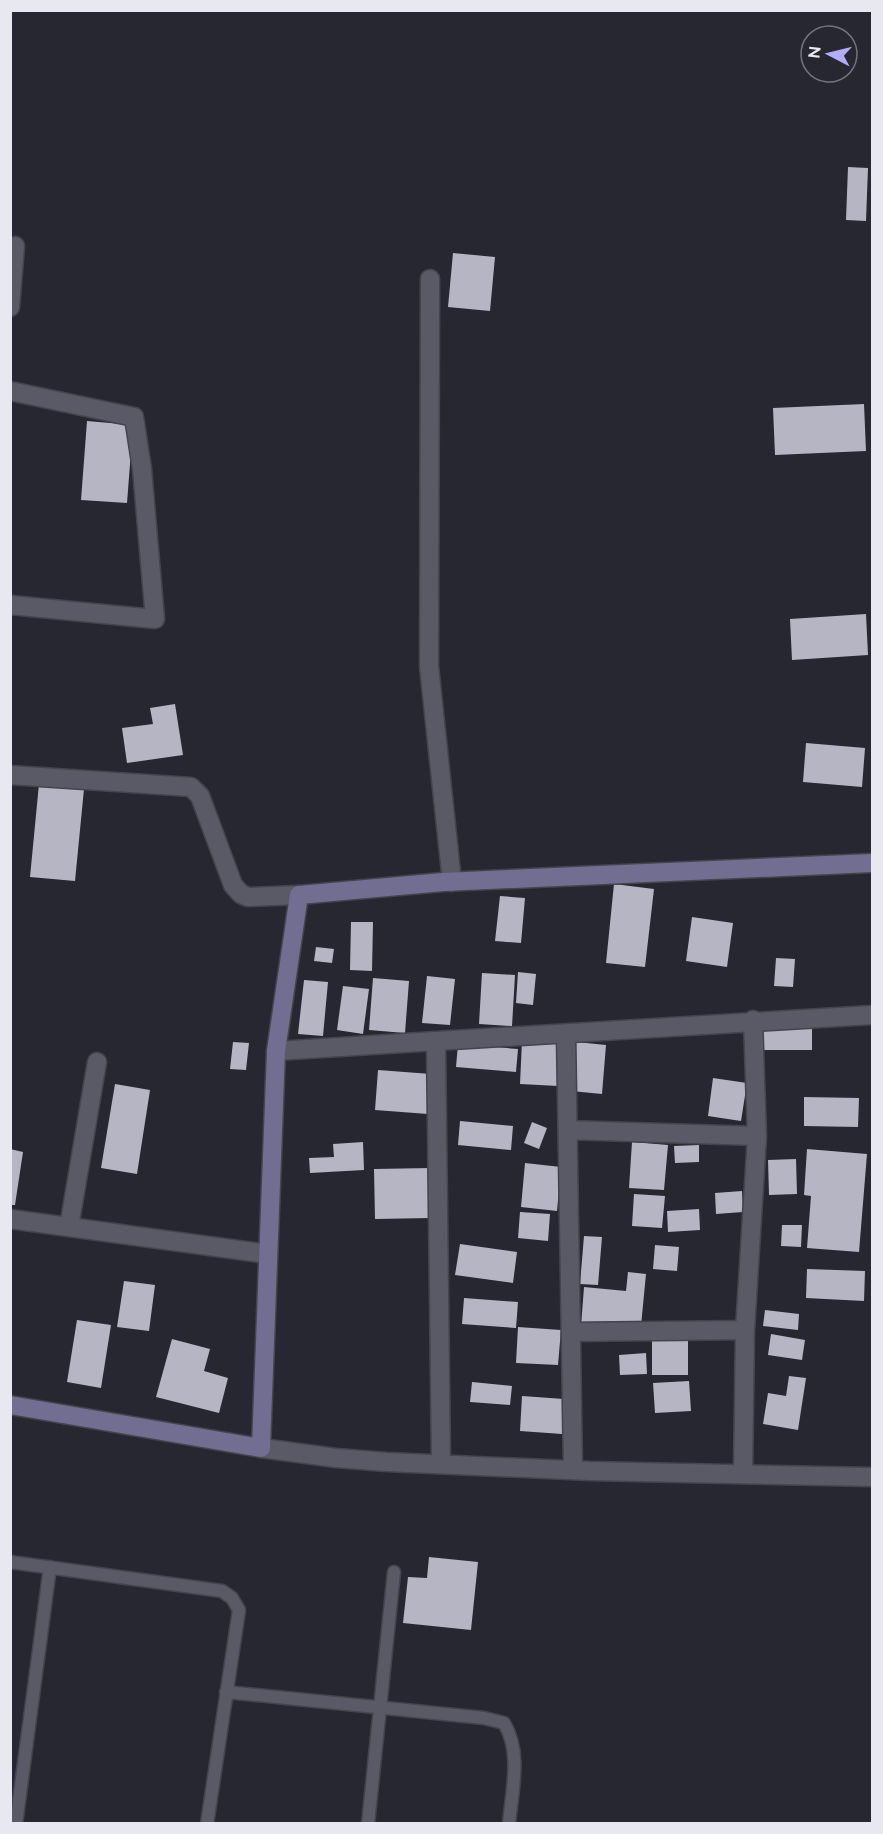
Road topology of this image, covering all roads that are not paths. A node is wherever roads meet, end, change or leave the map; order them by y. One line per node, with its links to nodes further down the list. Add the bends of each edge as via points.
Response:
1 (15, 246): 3 (street)
2 (430, 279): 8 (street, via 429,666)
3 (10, 308)
4 (10, 391): 5 (street, via 134,417 155,619)
5 (10, 605)
6 (10, 775): 9 (street, via 191,788 200,796 233,885 241,894)
7 (873, 863): 8 (street)
8 (452, 882): 9 (street)
9 (299, 894): 14 (street)
10 (873, 1015): 11 (street)
11 (753, 1020): 12 (street); 17 (street)
12 (566, 1033): 13 (street); 16 (street)
13 (436, 1041): 14 (street); 25 (street)
14 (276, 1051): 20 (street)
15 (97, 1062): 19 (street)
16 (568, 1130): 17 (street); 22 (street)
17 (757, 1136): 21 (street)
18 (10, 1219): 19 (street)
19 (69, 1227): 20 (street)
20 (268, 1254): 24 (street)
21 (745, 1330): 22 (street); 27 (street)
22 (571, 1332): 26 (street)
23 (10, 1405): 24 (street)
24 (261, 1448): 25 (street, via 336,1458)
25 (441, 1464): 26 (street)
26 (573, 1470): 27 (street)
27 (743, 1473): 28 (street)
28 (873, 1477)
29 (10, 1562): 30 (lane)
30 (50, 1567): 32 (lane, via 222,1591 239,1610); 34 (lane)
31 (394, 1572): 33 (lane)
32 (226, 1692): 33 (lane); 35 (lane)
33 (379, 1707): 36 (lane); 37 (lane, via 504,1723 513,1738 514,1755)
34 (16, 1824)
35 (207, 1824)
36 (368, 1824)
37 (509, 1824)

